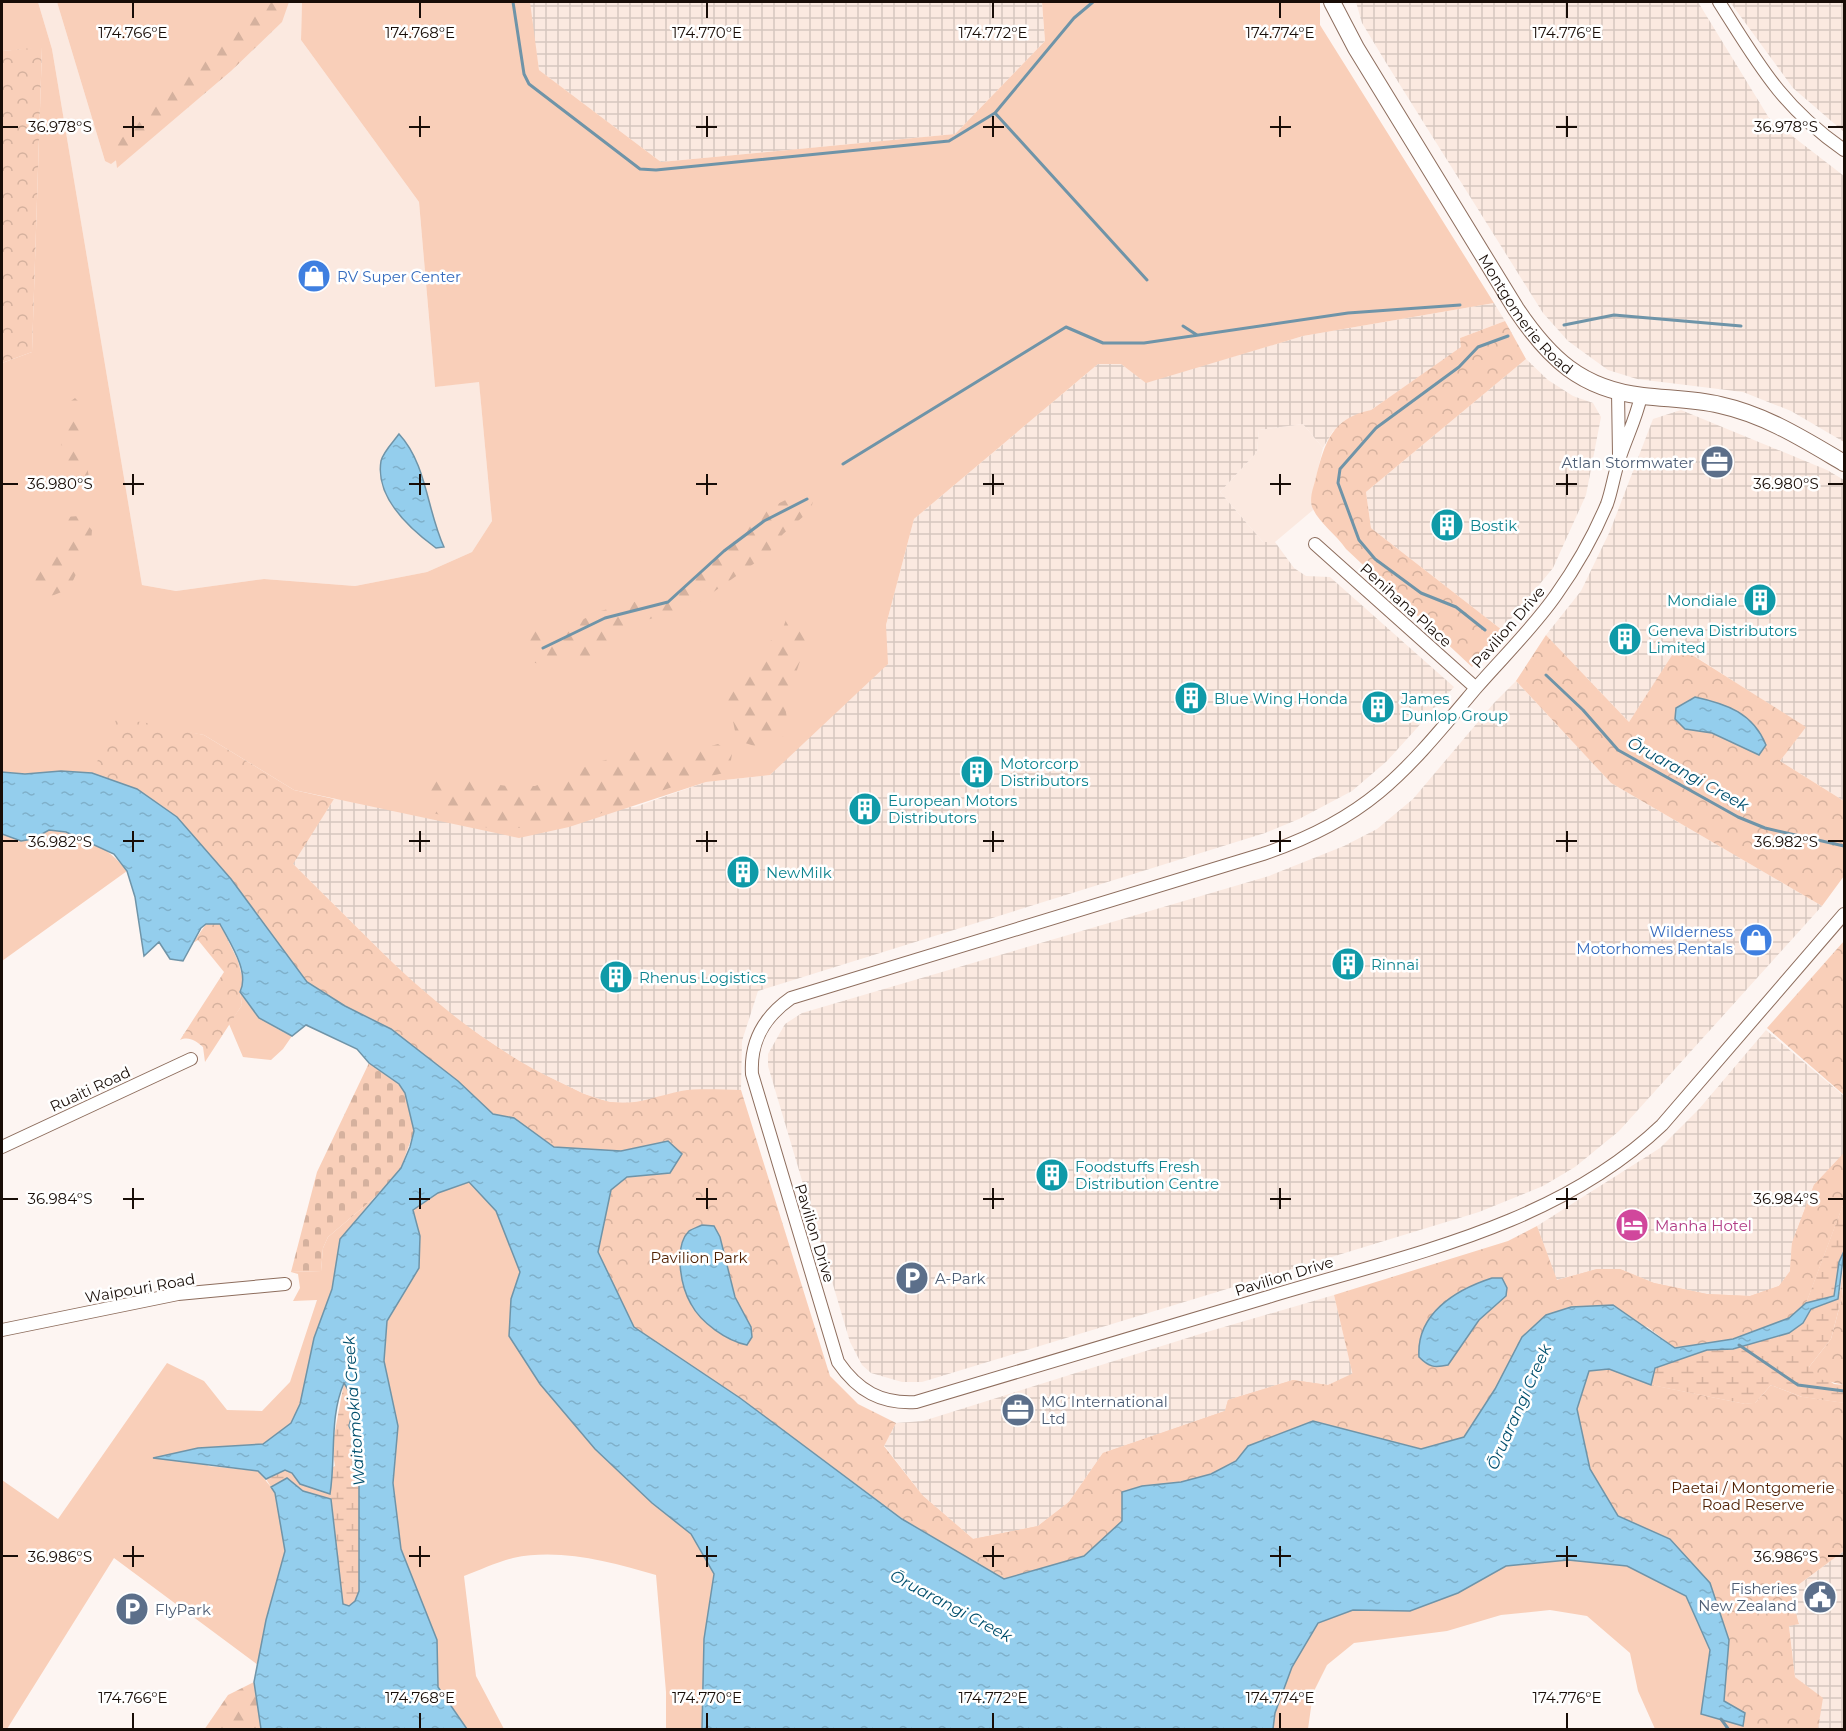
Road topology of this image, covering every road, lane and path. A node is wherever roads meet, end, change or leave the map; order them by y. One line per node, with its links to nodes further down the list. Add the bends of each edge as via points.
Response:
1 (1332, 2): 4 (street, Montgomerie Road, via 1356,48 1539,342 1574,373)
2 (1719, 2): 3 (street, via 1776,90 1801,117)
3 (1845, 150)
4 (1618, 392): 5 (street, Montgomerie Road); 6 (street, Pavilion Drive)
5 (1641, 396): 6 (street, Pavilion Drive); 7 (street, Montgomerie Road, via 1720,405 1751,414 1785,428)
6 (1619, 459): 9 (street, Pavilion Drive, via 1595,532 1556,596)
7 (1845, 463)
8 (1316, 544): 9 (street, Penihana Place)
9 (1476, 688): 10 (street, Pavilion Drive, via 1423,752 1385,790 1349,817 1304,841 790,998 767,1018 753,1047 752,1074 838,1362 859,1388 871,1396 898,1403 916,1402 1458,1239 1550,1204 1597,1177 1662,1125)
10 (1845, 914)
11 (191, 1059): 12 (street, Ruaiti Road)
12 (2, 1147)
13 (285, 1284): 14 (street, Waipouri Road, via 178,1294)
14 (2, 1330)

